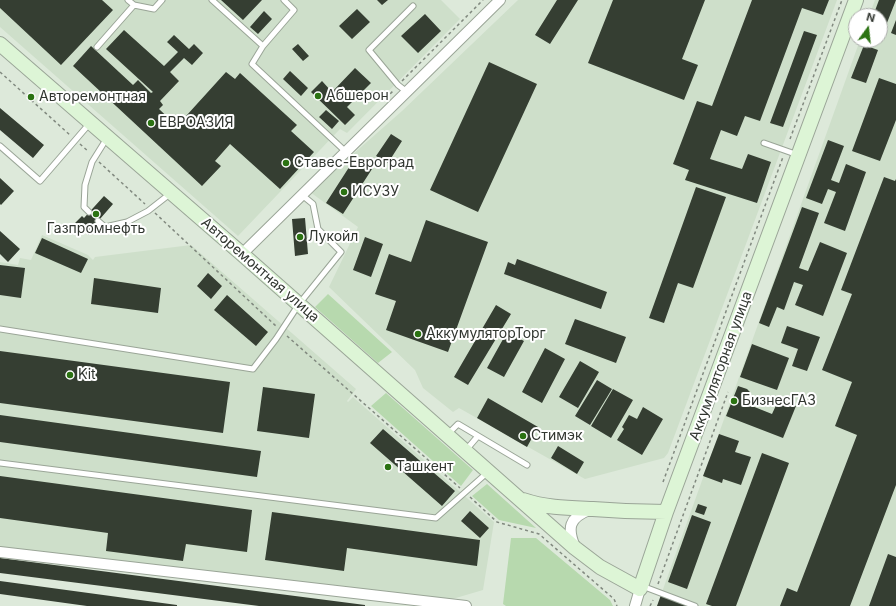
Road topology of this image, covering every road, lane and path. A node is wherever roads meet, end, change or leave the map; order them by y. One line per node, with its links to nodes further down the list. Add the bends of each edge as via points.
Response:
1 (128, 0): 9 (lane)
2 (162, 0): 9 (lane, via 154,10)
3 (212, 0): 13 (lane)
4 (284, 0): 13 (lane, via 294,10)
5 (483, 0): 15 (path)
6 (500, 0): 16 (street)
7 (842, 0): 20 (path)
8 (856, 0): 26 (street, Аккумуляторная улица)
9 (134, 5): 12 (lane)
10 (414, 6): 15 (lane, via 369,50)
11 (0, 44): 18 (street, Авторемонтная улица)
12 (97, 46)
13 (263, 46): 24 (lane, via 252,64)
14 (0, 72): 21 (path)
15 (398, 85): 16 (lane); 17 (path)
16 (407, 92): 24 (street)
17 (382, 102)
18 (91, 123): 19 (street, Авторемонтная улица); 21 (lane)
19 (107, 137): 27 (lane); 28 (street, Авторемонтная улица)
20 (790, 139)
21 (76, 140): 23 (lane, via 40,181); 27 (path)
22 (764, 142): 26 (lane)
23 (0, 146)
24 (346, 152): 29 (street)
25 (784, 155): 44 (path)
26 (798, 156): 48 (street, Аккумуляторная улица)
27 (95, 157): 30 (path); 31 (lane, via 85,185 84,208)
28 (172, 193): 30 (lane); 33 (street, Авторемонтная улица)
29 (302, 196): 33 (street); 34 (lane, via 313,204 318,229 341,252)
30 (151, 209): 32 (lane, via 127,222 105,227); 36 (path)
31 (89, 212)
32 (98, 221)
33 (242, 254): 34 (street, Авторемонтная улица)
34 (299, 304): 36 (lane); 38 (street, Авторемонтная улица)
35 (0, 329): 36 (lane, via 253,369)
36 (281, 331): 45 (path)
37 (728, 392): 52 (path)
38 (447, 435): 39 (lane, via 458,424); 40 (street, Авторемонтная улица)
39 (478, 436): 40 (lane); 42 (lane)
40 (465, 451): 43 (street, Авторемонтная улица)
41 (0, 463): 45 (lane, via 436,518)
42 (527, 466)
43 (489, 472): 45 (lane); 46 (street, Авторемонтная улица)
44 (663, 482)
45 (465, 492): 55 (path, via 497,522 539,534 614,599)
46 (519, 498): 47 (street, via 555,508); 49 (street)
47 (591, 509): 48 (street, via 636,513); 49 (street, via 580,514 571,524)
48 (666, 512): 51 (street, Аккумуляторная улица)
49 (575, 548): 51 (street, via 600,567)
50 (0, 552): 54 (street)
51 (641, 587): 56 (street); 58 (lane)
52 (657, 588)
53 (652, 600): 57 (path)
54 (466, 606)
55 (617, 606)
56 (634, 606)
57 (650, 606)
58 (695, 606)

